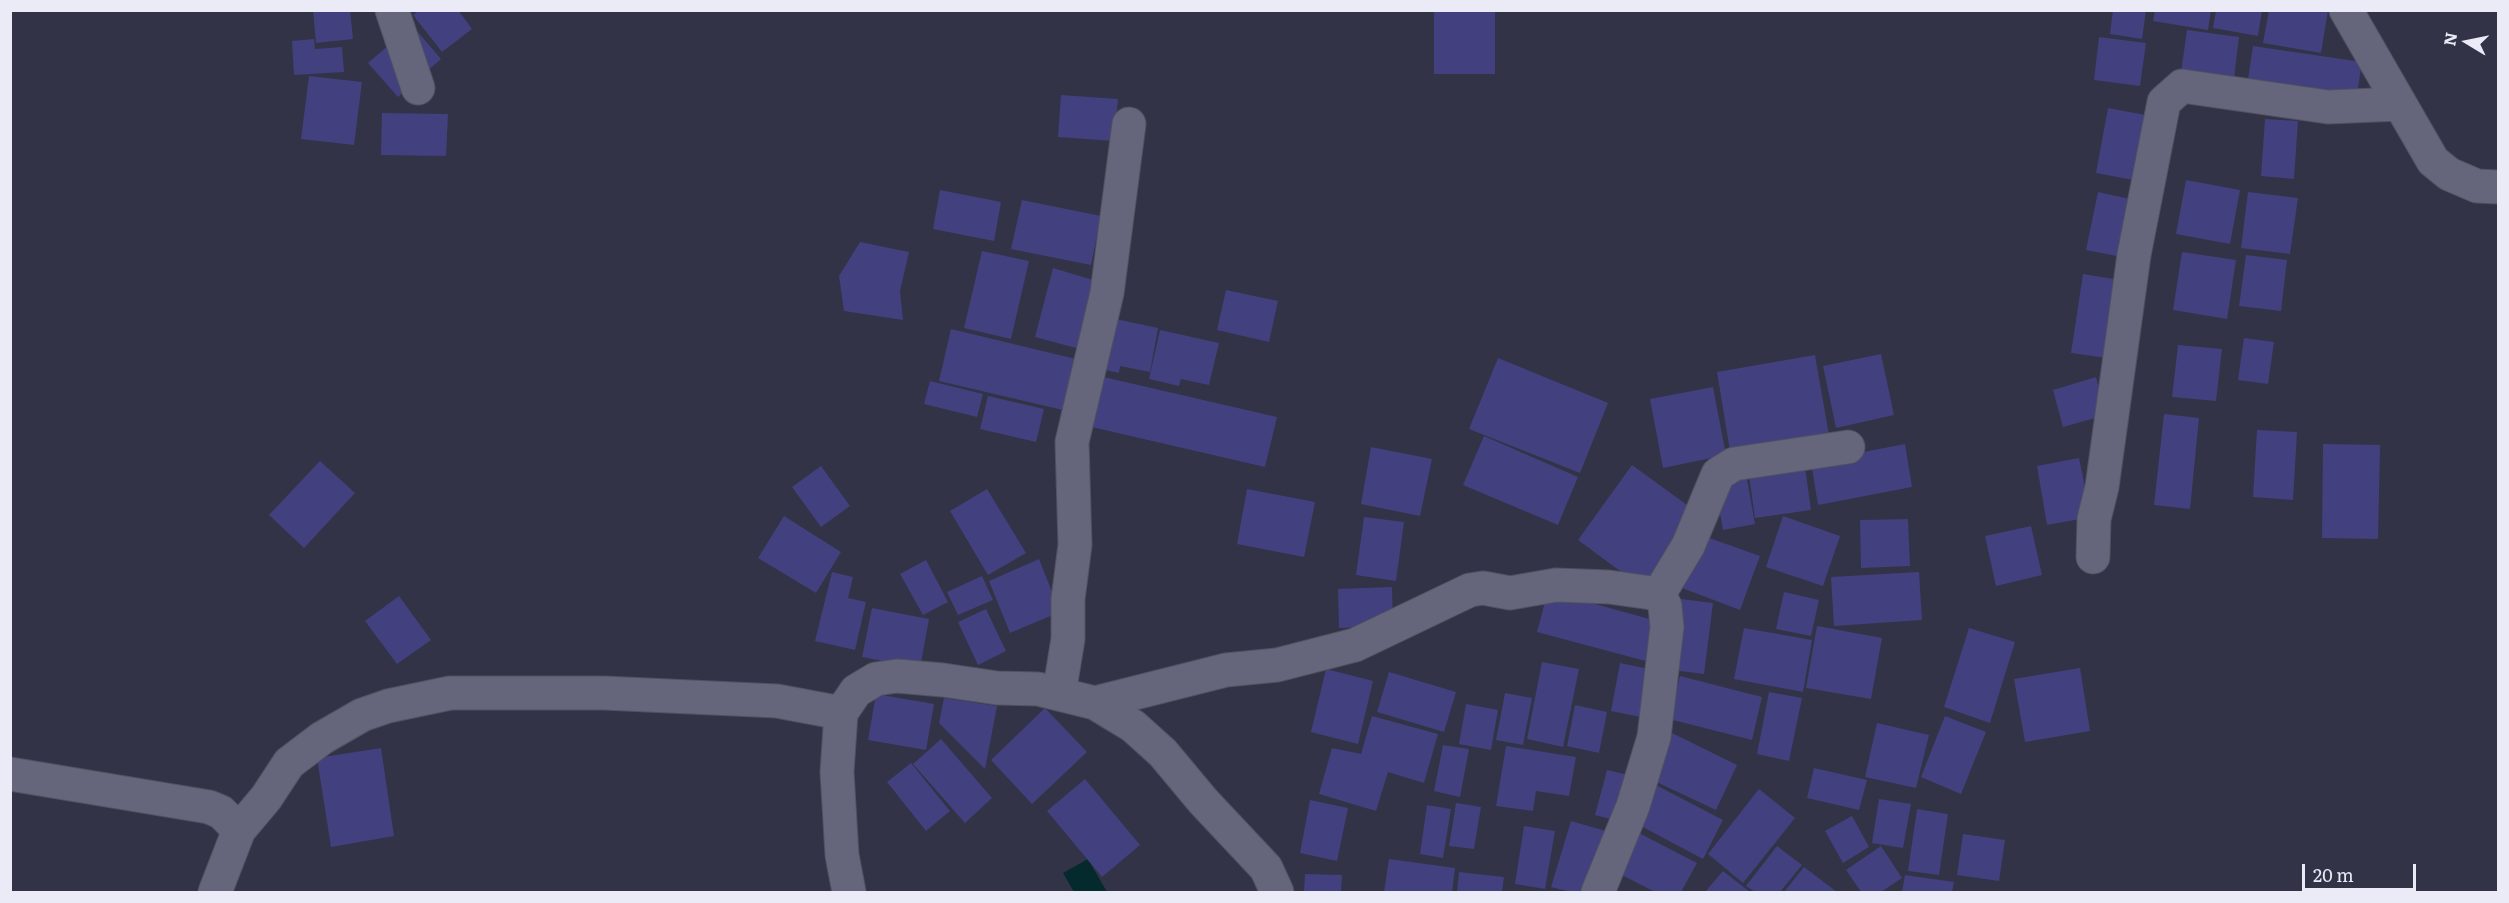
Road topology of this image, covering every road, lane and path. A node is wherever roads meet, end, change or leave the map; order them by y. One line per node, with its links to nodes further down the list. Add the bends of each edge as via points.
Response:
1 (392, 10): 3 (street)
2 (2346, 10): 4 (street)
3 (418, 88)
4 (2399, 104): 6 (street, via 2433,161 2449,174 2477,186); 8 (street, via 2328,107 2182,86 2164,102 2134,255 2102,487 2094,519)
5 (1129, 124): 10 (street, via 1107,292 1072,442 1075,544 1068,639)
6 (2499, 187)
7 (1848, 447): 9 (street, via 1734,464 1718,474 1688,546)
8 (2093, 556)
9 (1659, 594): 11 (street, via 1556,585 1510,593 1470,590 1355,645 1277,665 1226,670); 18 (street, via 1665,606 1667,627 1654,737 1633,807)
10 (1059, 694): 11 (street); 12 (street, via 897,676 866,684 849,698)
11 (1095, 703): 17 (street, via 1133,726 1163,753 1266,868)
12 (841, 712): 14 (street, via 777,701 604,693 450,693 362,715 322,738 289,763); 16 (street, via 837,772 842,855)
13 (10, 774): 14 (street, via 209,807)
14 (240, 830): 15 (street)
15 (215, 892)
16 (849, 892)
17 (1277, 892)
18 (1598, 892)

